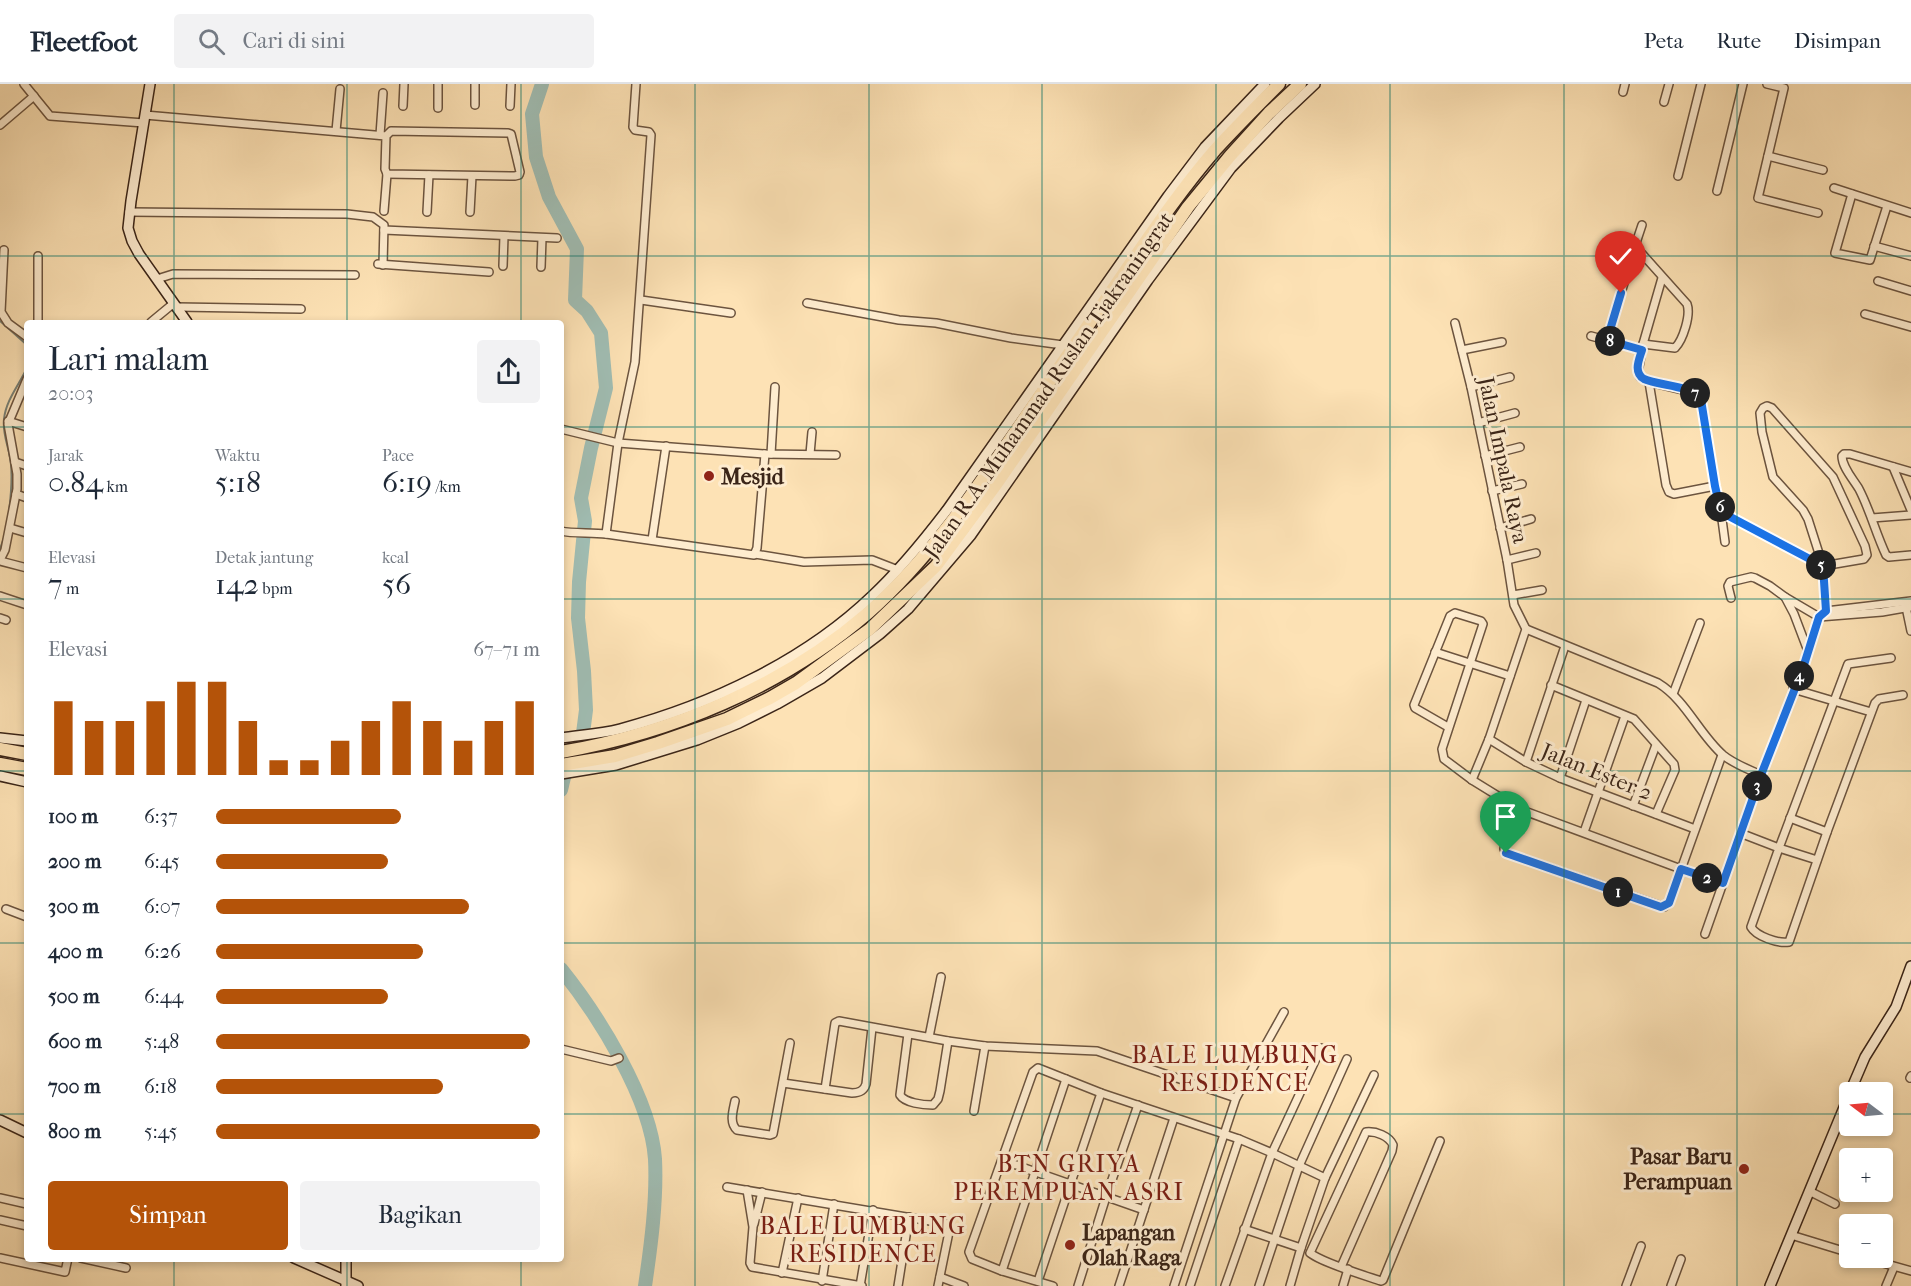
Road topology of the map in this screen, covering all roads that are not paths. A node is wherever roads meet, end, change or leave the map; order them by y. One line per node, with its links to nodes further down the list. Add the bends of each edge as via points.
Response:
1 (24, 84): 19 (street)
2 (150, 84): 25 (street)
3 (404, 84): 22 (street)
4 (438, 84): 24 (street)
5 (475, 84): 21 (street)
6 (511, 84): 23 (street)
7 (636, 84): 63 (street, via 633,127 651,135)
8 (1265, 84): 78 (street, Jalan R.A. Muhammad Ruslan Tjakraningrat, via 1205,147)
9 (1279, 84): 163 (highway, Jalan R.A. Muhammad Ruslan Tjakraningrat, via 1215,151 1167,212 954,518 899,584 812,656 764,683 721,704)
10 (1300, 84): 165 (highway, Jalan R.A. Muhammad Ruslan Tjakraningrat, via 1269,113 1188,207 995,486 936,566 903,599 833,658 770,698 727,719)
11 (1315, 84): 165 (street, Jalan R.A. Muhammad Ruslan Tjakraningrat, via 1232,168 1148,280 971,535 908,609 822,678 777,705 697,740)
12 (1669, 84): 20 (street)
13 (1701, 84): 34 (street)
14 (1743, 84): 36 (street)
15 (1767, 84): 16 (street)
16 (1785, 86): 29 (street)
17 (340, 89): 27 (street)
18 (383, 93): 28 (street)
19 (34, 96): 25 (street, via 54,117); 26 (street)
20 (1664, 102)
21 (475, 105)
22 (403, 106)
23 (510, 106)
24 (438, 108)
25 (145, 119): 27 (street); 40 (street)
26 (0, 124)
27 (336, 131): 28 (street)
28 (383, 136): 31 (street); 33 (street, via 391,131 511,134 519,175)
29 (1768, 156): 30 (street); 43 (street, via 1758,198)
30 (1823, 170)
31 (387, 174): 32 (street); 39 (street)
32 (429, 175): 33 (street); 41 (street)
33 (472, 176): 42 (street)
34 (1678, 176)
35 (1833, 188): 37 (street)
36 (1717, 191)
37 (1852, 194): 38 (street); 51 (street, via 1835,253 1870,260)
38 (1887, 206): 44 (street); 51 (street)
39 (384, 211)
40 (129, 212): 46 (street, via 347,214 373,217 384,225); 60 (street, via 132,240)
41 (427, 212)
42 (470, 212)
43 (1818, 213)
44 (1911, 213)
45 (1642, 225): 50 (street)
46 (384, 230): 47 (street); 57 (street, via 380,265)
47 (504, 236): 48 (street); 55 (street)
48 (542, 238): 49 (street); 56 (street)
49 (557, 238)
50 (1635, 246): 59 (street); 76 (street)
51 (1874, 246): 54 (street)
52 (4, 250): 74 (street, via 1,312)
53 (38, 256): 69 (street)
54 (1911, 256)
55 (503, 266)
56 (541, 267)
57 (489, 272)
58 (355, 275): 60 (street, via 179,274)
59 (1662, 278): 79 (street); 79 (street, via 1689,311 1675,348)
60 (157, 279): 65 (street)
61 (1878, 281): 62 (street)
62 (1911, 291)
63 (641, 300): 67 (street); 92 (street, via 635,362)
64 (807, 303): 78 (street)
65 (176, 305): 66 (street); 70 (street); 71 (street)
66 (301, 309)
67 (731, 313)
68 (1865, 314): 73 (street)
69 (38, 320)
70 (154, 320)
71 (187, 320)
72 (1455, 323): 80 (street, Jalan Impala Raya)
73 (1911, 327)
74 (24, 335)
75 (1591, 336): 76 (street)
76 (1607, 340): 79 (street)
77 (1502, 342): 80 (street)
78 (1064, 345): 127 (street, Jalan R.A. Muhammad Ruslan Tjakraningrat, via 947,510)
79 (1642, 347): 82 (street, via 1638,372)
80 (1462, 350): 84 (street, Jalan Impala Raya)
81 (1509, 377): 84 (street)
82 (1649, 381): 104 (street, via 1698,395); 104 (street, via 1669,492 1678,494)
83 (775, 387): 95 (street)
84 (1471, 387): 88 (street, Jalan Impala Raya)
85 (24, 391): 87 (street)
86 (1515, 413): 88 (street)
87 (9, 421): 89 (street); 99 (street)
88 (1478, 423): 98 (street, Jalan Impala Raya)
89 (24, 426)
90 (564, 430): 92 (street)
91 (812, 432): 96 (street)
92 (618, 443): 93 (street); 117 (street)
93 (666, 446): 95 (street); 118 (street)
94 (1520, 447): 98 (street)
95 (768, 454): 96 (street); 121 (street)
96 (810, 454): 97 (street)
97 (836, 454)
98 (1485, 456): 105 (street, Jalan Impala Raya)
99 (15, 462): 100 (street); 106 (street)
100 (24, 465)
101 (1893, 466): 102 (street); 108 (street); 111 (street, via 1850,454 1842,456)
102 (1911, 472)
103 (1522, 484): 105 (street)
104 (1715, 486): 109 (street)
105 (1492, 491): 114 (street, Jalan Impala Raya)
106 (16, 494): 107 (street); 113 (street)
107 (24, 497)
108 (1911, 510)
109 (1721, 512): 119 (street); 125 (street)
110 (1911, 515): 111 (street)
111 (1872, 518): 122 (street, via 1886,555)
112 (1531, 519): 114 (street)
113 (10, 528): 115 (street); 123 (street)
114 (1500, 528): 124 (street, Jalan Impala Raya)
115 (24, 532)
116 (564, 532): 117 (street)
117 (606, 534): 118 (street)
118 (652, 540): 121 (street)
119 (1725, 542)
120 (1536, 553): 124 (street)
121 (755, 554): 127 (street, via 804,562 872,560)
122 (1911, 555)
123 (0, 560): 126 (street)
124 (1507, 560): 129 (street, Jalan Impala Raya)
125 (1823, 566): 125 (street, via 1805,514 1770,470 1760,413 1767,406 1833,477 1867,551 1864,559); 135 (street)
126 (24, 567)
127 (898, 570): 156 (street, Jalan R.A. Muhammad Ruslan Tjakraningrat, via 872,597 826,633 756,678 649,720)
128 (1542, 590): 129 (street)
129 (1513, 594): 138 (street, Jalan Impala Raya)
130 (0, 596): 133 (street)
131 (1785, 597): 132 (street, via 1751,578 1729,583); 136 (street); 141 (street)
132 (1731, 598)
133 (24, 604)
134 (1909, 605): 135 (street); 139 (street)
135 (1826, 613): 136 (street)
136 (1819, 617): 141 (street)
137 (1700, 623): 148 (street)
138 (1526, 629): 140 (street); 145 (street)
139 (1911, 631)
140 (1565, 646): 146 (street); 148 (street, via 1658,683)
141 (1808, 651): 147 (street)
142 (1435, 652): 144 (street); 144 (street, via 1455,613 1481,621 1483,626); 154 (street, via 1414,705)
143 (1891, 658): 151 (street, via 1848,664)
144 (1471, 662): 145 (street); 154 (street)
145 (1510, 676): 157 (street)
146 (1551, 685): 150 (street); 166 (street)
147 (1793, 689): 151 (street); 171 (street)
148 (1673, 694): 164 (street)
149 (1903, 695): 152 (street, via 1879,699)
150 (1586, 700): 153 (street); 173 (street)
151 (1833, 701): 152 (street); 180 (street)
152 (1871, 712): 183 (street)
153 (1624, 716): 159 (street, via 1636,721); 176 (street)
154 (1448, 727): 174 (street, via 1442,749 1444,759)
155 (0, 738): 158 (street)
156 (564, 738)
157 (1489, 739): 166 (street, Jalan Ester 2); 174 (street)
158 (24, 741)
159 (1656, 745): 177 (street); 179 (street, via 1675,767)
160 (0, 749): 162 (highway)
161 (564, 752): 163 (highway, Jalan R.A. Muhammad Ruslan Tjakraningrat)
162 (24, 753)
163 (580, 755): 165 (highway, Jalan R.A. Muhammad Ruslan Tjakraningrat); 167 (highway, Jalan R.A. Muhammad Ruslan Tjakraningrat)
164 (1722, 755): 171 (street); 181 (street)
165 (616, 760): 170 (street, Jalan R.A. Muhammad Ruslan Tjakraningrat)
166 (1526, 762): 173 (street, Jalan Ester 2)
167 (564, 763)
168 (0, 764): 169 (highway)
169 (24, 768)
170 (564, 774)
171 (1761, 775): 184 (street)
172 (0, 776): 175 (street)
173 (1560, 778): 176 (street, Jalan Ester 2)
174 (1472, 780): 178 (street)
175 (24, 781)
176 (1597, 793): 177 (street, Jalan Ester 2); 182 (street)
177 (1633, 806): 179 (street, Jalan Ester 2)
178 (1519, 808): 182 (street); 187 (street, via 1504,849 1506,853 1661,907 1669,903)
179 (1656, 814): 181 (street, Jalan Ester 2)
180 (1790, 818): 183 (street); 185 (street)
181 (1695, 829): 187 (street)
182 (1584, 832): 187 (street)
183 (1827, 832): 186 (street)
184 (1740, 833): 185 (street); 188 (street)
185 (1779, 848): 186 (street); 186 (street, via 1751,927 1756,933 1782,943 1791,940)
186 (1817, 860)
187 (1681, 869): 188 (street)
188 (1723, 883): 191 (street)
189 (6, 909): 190 (street)
190 (24, 916)
191 (1705, 934)
192 (1911, 966): 194 (street)
193 (941, 977): 198 (street)
194 (1906, 994): 208 (street, via 1865,1057)
195 (1284, 1012): 212 (street)
196 (872, 1028): 197 (street); 210 (street, via 864,1089 856,1093); 210 (street, via 835,1023)
197 (908, 1034): 198 (street); 199 (street, via 900,1095 904,1100 929,1105 939,1096)
198 (929, 1037): 199 (street)
199 (948, 1041): 201 (street)
200 (790, 1043): 209 (street)
201 (985, 1046): 212 (street, via 1097,1051); 215 (street)
202 (1321, 1048): 223 (street)
203 (564, 1050): 204 (street, via 611,1061)
204 (620, 1058)
205 (1347, 1059): 225 (street)
206 (1374, 1075): 227 (street)
207 (1066, 1079): 211 (street); 224 (street, via 1041,1069 1033,1072); 226 (street)
208 (1854, 1082)
209 (783, 1083): 210 (street); 213 (street, via 772,1135 737,1130 732,1119)
210 (825, 1089)
211 (1101, 1093): 214 (street); 228 (street)
212 (1236, 1098): 220 (street)
213 (735, 1101)
214 (1138, 1105): 216 (street); 233 (street)
215 (974, 1111)
216 (1174, 1118): 220 (street); 240 (street)
217 (1839, 1119): 231 (street)
218 (0, 1120): 219 (street)
219 (24, 1132)
220 (1224, 1135): 221 (street); 274 (street)
221 (1239, 1139): 223 (street); 275 (street)
222 (1440, 1141): 259 (street, via 1383,1280)
223 (1272, 1153): 225 (street); 245 (street)
224 (1002, 1160): 226 (street); 260 (street, via 969,1256)
225 (1299, 1166): 227 (street); 247 (street)
226 (1035, 1172): 228 (street); 260 (street)
227 (1325, 1178): 249 (street)
228 (1070, 1183): 233 (street); 265 (street)
229 (727, 1187): 230 (street)
230 (747, 1190): 232 (street); 244 (street)
231 (1809, 1191): 238 (street); 246 (street)
232 (762, 1192): 235 (street); 244 (street)
233 (1106, 1197): 240 (street); 272 (street)
234 (0, 1198): 236 (street)
235 (798, 1198): 237 (street); 262 (street)
236 (24, 1203)
237 (834, 1204): 239 (street); 264 (street)
238 (1835, 1204)
239 (873, 1210): 241 (street); 267 (street)
240 (1144, 1210): 273 (street)
241 (909, 1217): 263 (street, via 949,1225); 268 (street)
242 (0, 1220): 243 (street)
243 (24, 1225)
244 (753, 1227): 262 (street, via 750,1266)
245 (1244, 1229): 247 (street); 276 (street)
246 (1791, 1235): 250 (street); 282 (street)
247 (1275, 1239): 249 (street); 277 (street)
248 (1641, 1246): 280 (street)
249 (1301, 1248): 278 (street)
250 (1839, 1250)
251 (0, 1258): 253 (street, via 65,1272)
252 (1681, 1259): 281 (street)
253 (67, 1262)
254 (99, 1262): 258 (street)
255 (303, 1262): 266 (street)
256 (347, 1262): 266 (street)
257 (1894, 1267): 261 (street); 283 (street)
258 (126, 1268)
259 (1345, 1268): 259 (street, via 1392,1151 1388,1137 1372,1132 1365,1134 1310,1249 1312,1255); 279 (street)
260 (1002, 1271): 265 (street)
261 (1911, 1271)
262 (782, 1273): 264 (street)
263 (940, 1277): 269 (street); 270 (street)
264 (822, 1281): 267 (street)
265 (1038, 1281): 271 (street)
266 (350, 1284)
267 (861, 1286)
268 (898, 1286)
269 (938, 1286)
270 (964, 1286)
271 (1053, 1286)
272 (1078, 1286)
273 (1119, 1286)
274 (1174, 1286)
275 (1190, 1286)
276 (1225, 1286)
277 (1259, 1286)
278 (1290, 1286)
279 (1343, 1286)
280 (1626, 1286)
281 (1671, 1286)
282 (1770, 1286)
283 (1886, 1286)

